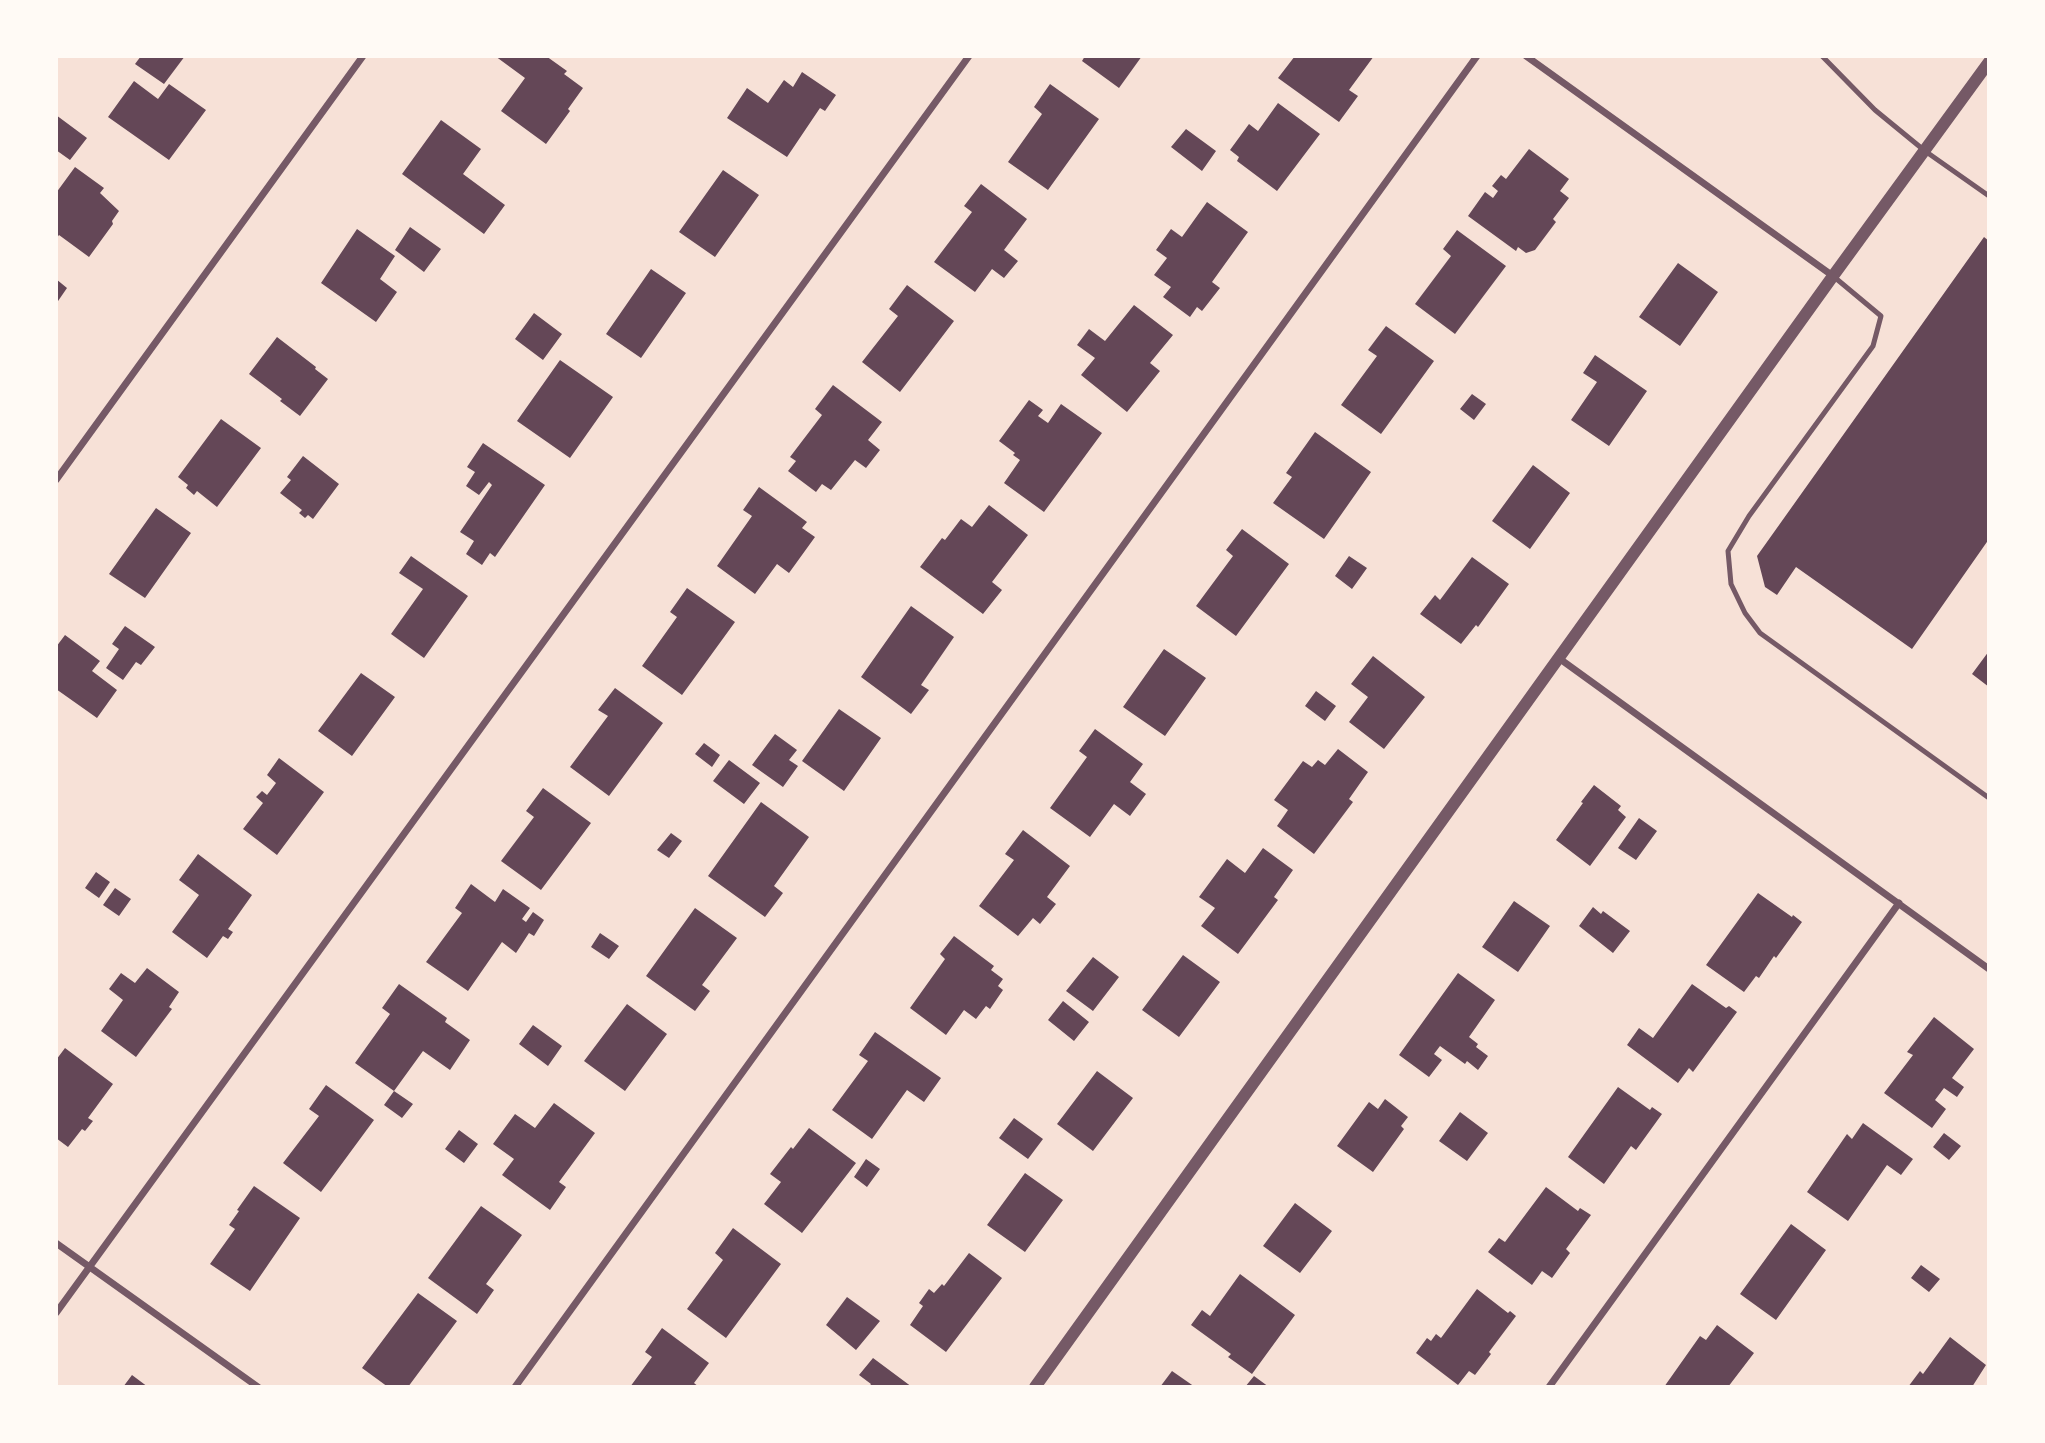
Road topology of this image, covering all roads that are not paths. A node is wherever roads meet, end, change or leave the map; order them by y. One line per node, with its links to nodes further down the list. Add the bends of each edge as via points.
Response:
1 (363, 56): 10 (street)
2 (968, 56): 16 (street)
3 (1477, 56): 19 (street)
4 (1526, 56): 9 (street)
5 (1822, 56): 7 (lane, via 1875,110)
6 (1989, 62): 7 (street)
7 (1925, 151): 8 (lane); 9 (street)
8 (1989, 196)
9 (1833, 276): 11 (street); 12 (lane, via 1881,316 1873,346 1728,551 1731,584 1760,633)
10 (56, 480)
11 (1560, 659): 13 (street); 20 (street)
12 (1989, 798)
13 (1899, 904): 14 (street); 21 (street)
14 (1989, 969)
15 (56, 1243): 16 (street)
16 (89, 1267): 17 (street); 18 (street)
17 (56, 1314)
18 (258, 1387)
19 (514, 1387)
20 (1035, 1387)
21 (1549, 1387)

